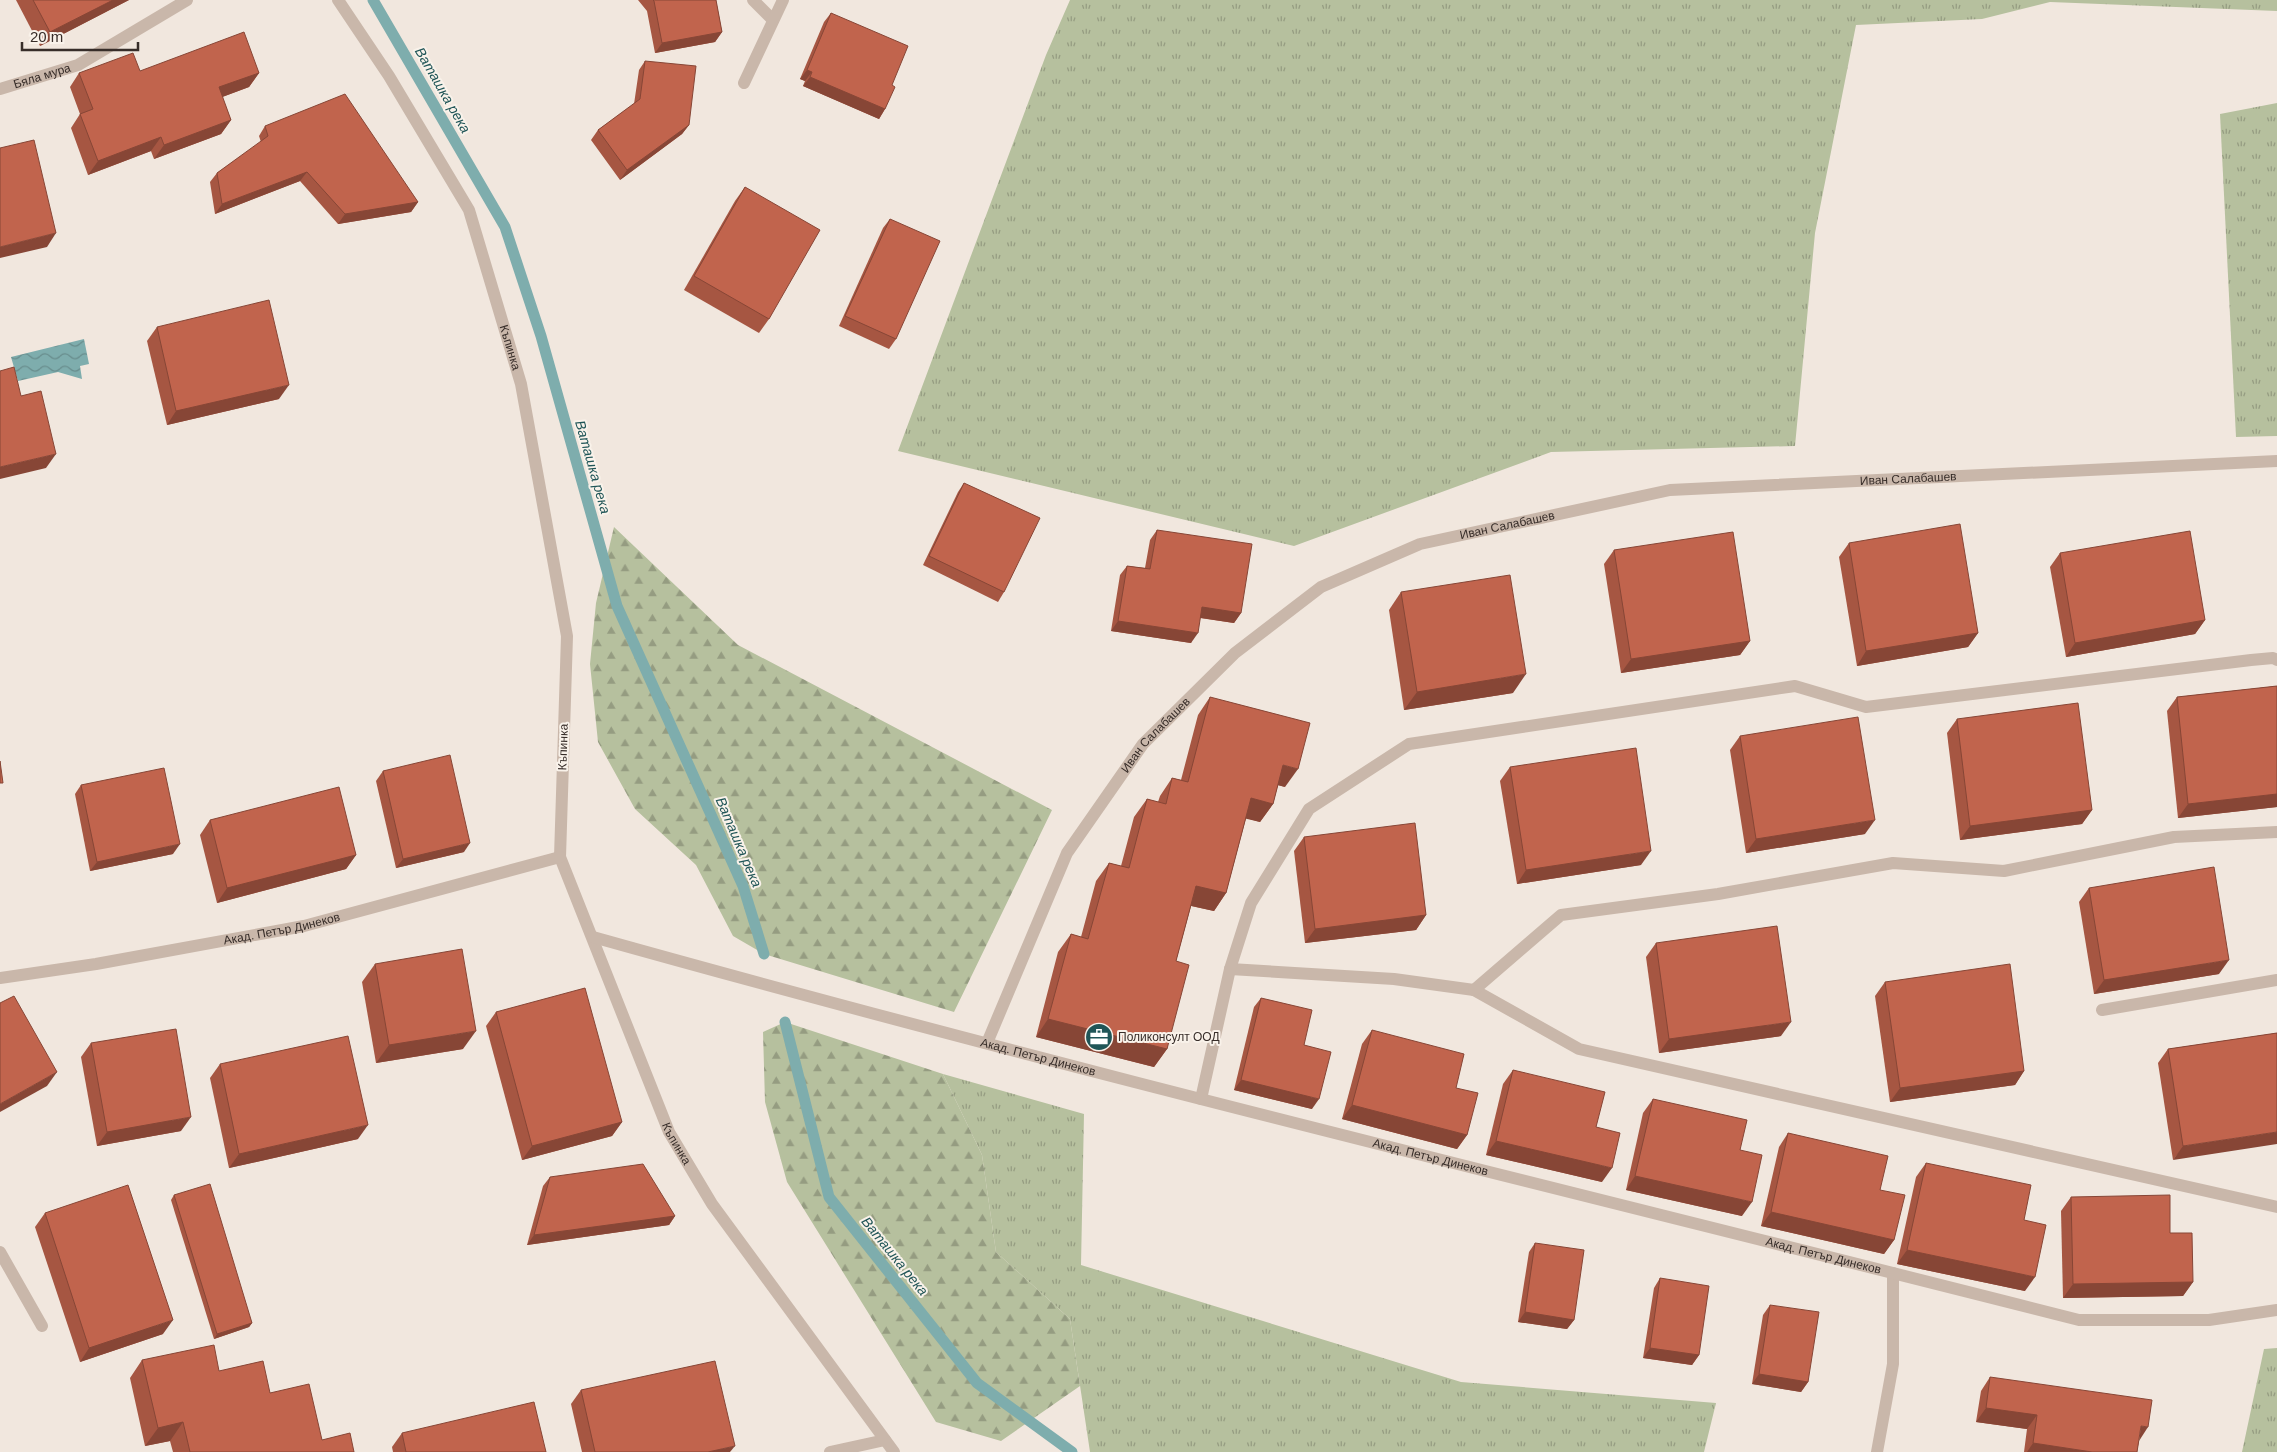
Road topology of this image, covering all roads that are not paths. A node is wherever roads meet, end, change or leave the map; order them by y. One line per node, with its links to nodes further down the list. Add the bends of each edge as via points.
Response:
1 (187, 0): 7 (street, Бяла мура, via 78,65)
2 (338, 0): 11 (street, Къпинка, via 389,76 469,210 521,384 567,636)
3 (753, 0): 5 (street)
4 (783, 0): 5 (street)
5 (773, 20): 6 (street)
6 (744, 82)
7 (0, 89)
8 (2277, 461): 18 (street, Иван Салабашев, via 1670,490 1420,544 1321,587 1235,654 1143,744 1067,852)
9 (2277, 660): 13 (street, via 2251,660 1866,707 1795,686 1409,744 1309,809 1251,903)
10 (2277, 832): 16 (street, via 2174,838 2004,871 1893,863 1718,894 1561,915)
11 (560, 857): 12 (street, Къпинка); 14 (street, Акад. Петър Динеков, via 304,926)
12 (593, 937): 18 (street, Акад. Петър Динеков); 25 (street, Къпинка, via 674,1140 712,1204)
13 (1230, 969): 16 (street, via 1394,978); 19 (street)
14 (0, 978)
15 (2277, 980): 17 (street)
16 (1474, 990): 20 (street, via 1579,1049)
17 (2102, 1010)
18 (987, 1043): 19 (street, Акад. Петър Динеков)
19 (1201, 1099): 22 (street, Акад. Петър Динеков)
20 (2277, 1207)
21 (0, 1252): 24 (street)
22 (1893, 1273): 23 (street, Акад. Петър Динеков, via 2079,1320 2208,1320); 28 (street, via 1893,1364)
23 (2277, 1310)
24 (42, 1326)
25 (885, 1440): 26 (street); 27 (street, Къпинка)
26 (830, 1452)
27 (894, 1452)
28 (1877, 1452)

